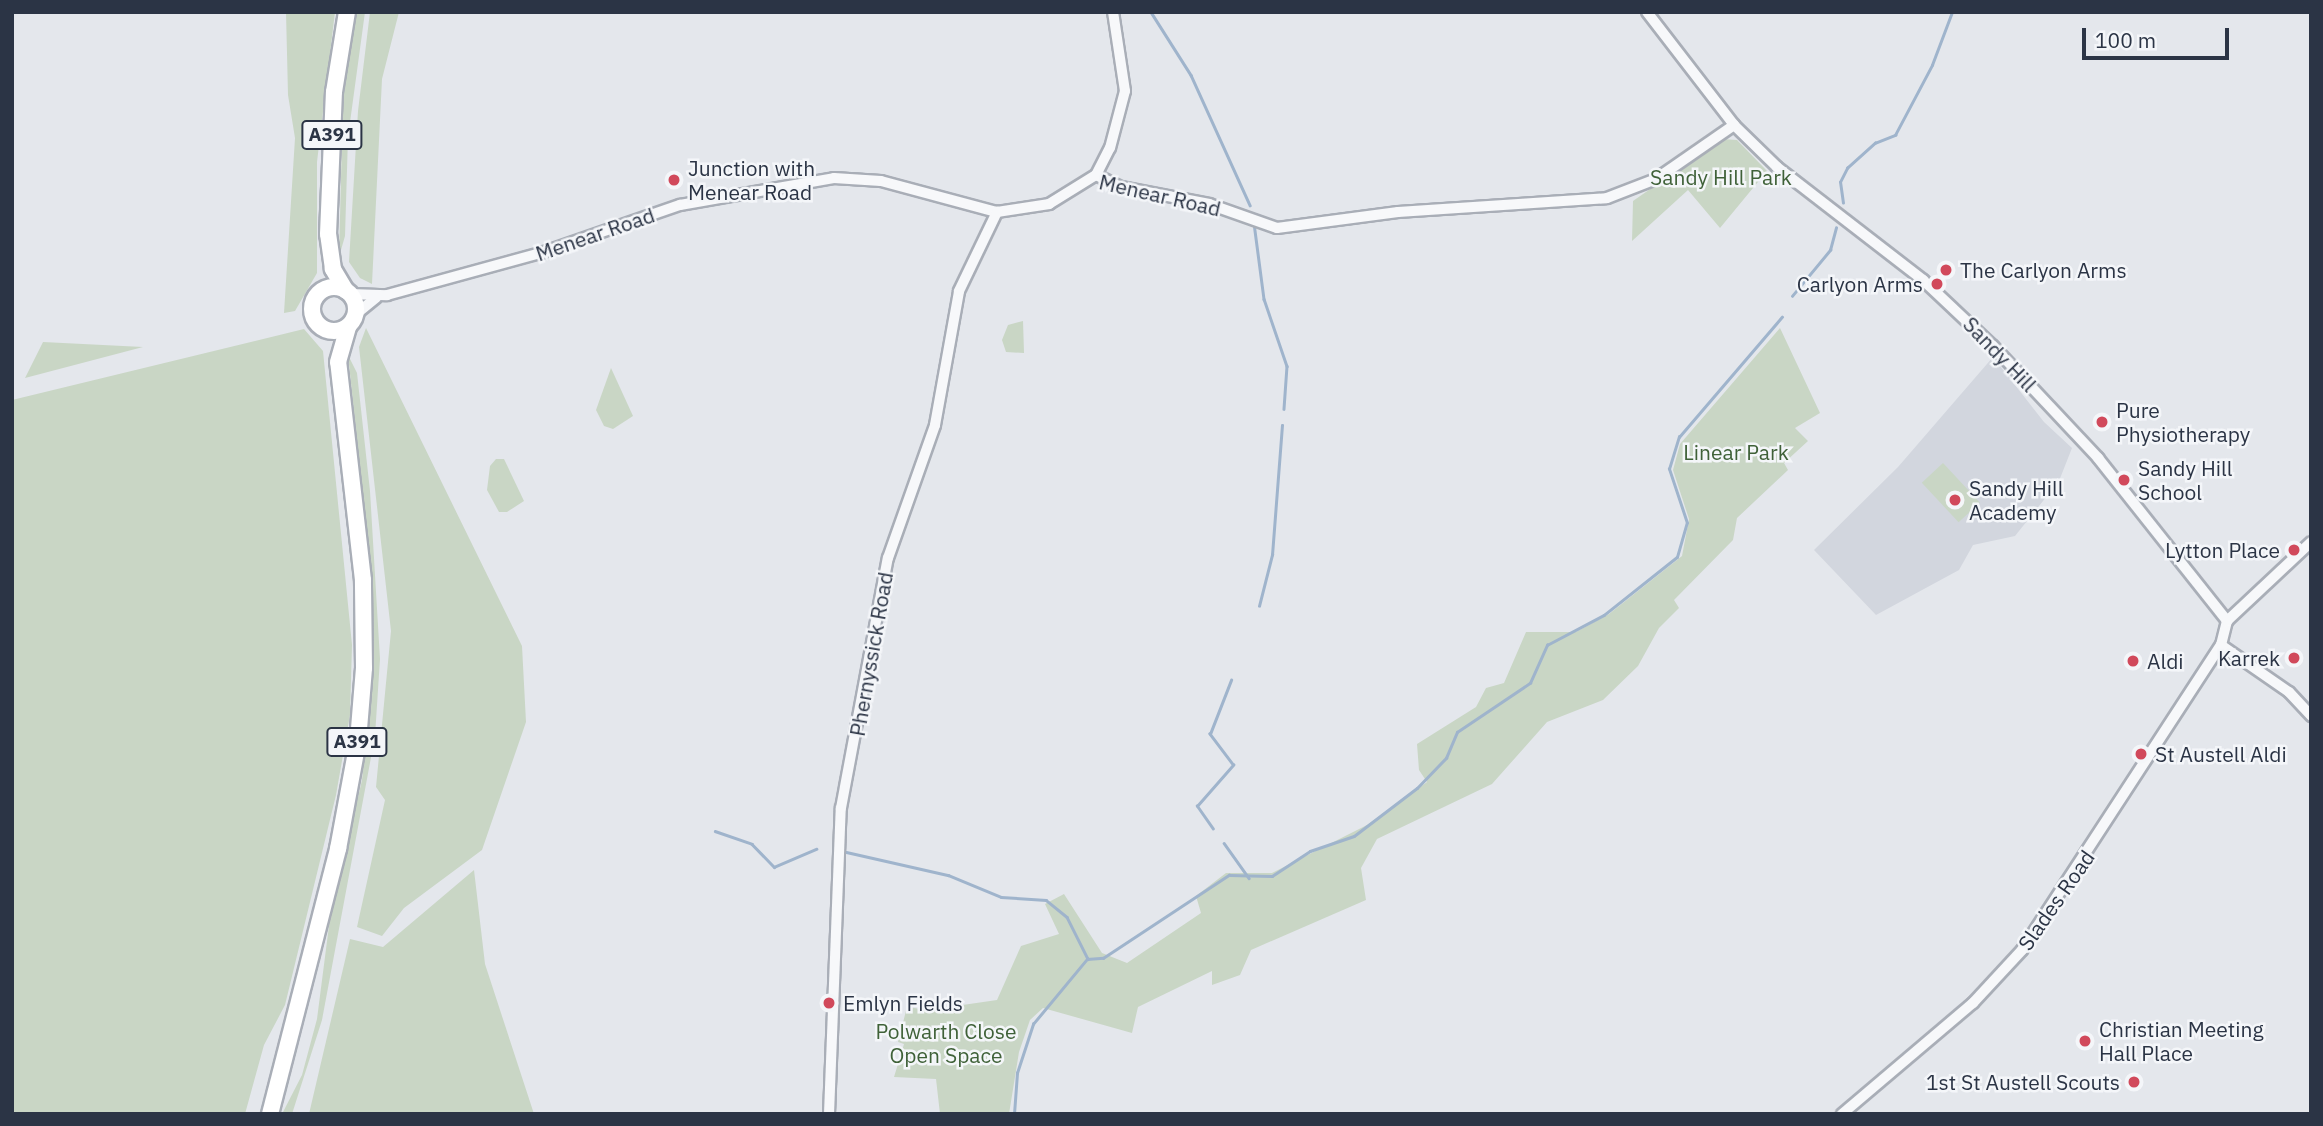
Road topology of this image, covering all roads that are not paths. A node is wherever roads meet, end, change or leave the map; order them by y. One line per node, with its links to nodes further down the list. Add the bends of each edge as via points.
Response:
1 (347, 12): 7 (highway, A391, via 334,92)
2 (1113, 12): 5 (street, via 1125,91 1110,148)
3 (1647, 12): 4 (street, Sandy Hill)
4 (1734, 125): 5 (street, Menear Road, via 1657,179 1607,198 1398,212 1277,228 1209,204 1121,187); 15 (street, Sandy Hill, via 1853,230 1950,303 2098,458)
5 (1096, 175): 6 (street, Menear Road, via 1049,204)
6 (997, 212): 10 (street, Menear Road, via 881,181 834,178 680,205 541,253); 19 (street, Phernyssick Road, via 959,290 935,425 888,558 841,808)
7 (330, 259): 8 (highway, A391); 9 (highway, A391)
8 (348, 293): 9 (highway, via 331,287); 10 (street, Menear Road); 11 (highway)
9 (317, 295): 12 (highway, via 313,315)
10 (379, 297): 11 (street, Menear Road)
11 (352, 320): 12 (highway); 13 (highway, A391)
12 (323, 328): 13 (highway, A391)
13 (338, 362): 18 (highway, A391, via 363,580 365,668 338,849)
14 (2311, 542): 15 (street)
15 (2227, 621): 16 (street, Slades Road)
16 (2221, 645): 17 (street, via 2289,692); 20 (street, Slades Road, via 2022,950 1964,1012)
17 (2311, 716)
18 (270, 1114)
19 (828, 1114)
20 (1842, 1114)

